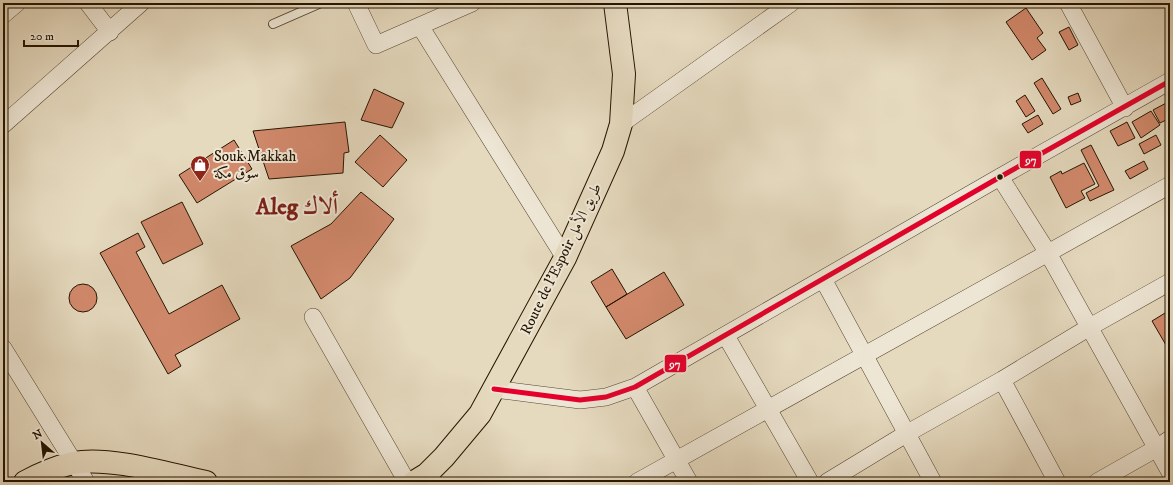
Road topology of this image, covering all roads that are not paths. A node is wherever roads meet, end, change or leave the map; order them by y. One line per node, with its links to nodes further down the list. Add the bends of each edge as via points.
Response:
1 (17, 3): 10 (street)
2 (88, 3): 13 (street)
3 (141, 3): 13 (street)
4 (321, 3): 11 (lane)
5 (356, 3): 12 (street, via 376,45)
6 (472, 3): 12 (street)
7 (615, 3): 16 (highway, Route de l’Espoir طريق الأمل, via 624,74)
8 (791, 3): 16 (street)
9 (1068, 3): 15 (street)
10 (3, 15)
11 (273, 24)
12 (420, 26): 21 (street)
13 (110, 32): 17 (street)
14 (1170, 81): 15 (street)
15 (1125, 108): 18 (street)
16 (621, 124): 21 (highway, Route de l’Espoir طريق الأمل, via 613,151)
17 (3, 125)
18 (1000, 177): 20 (street); 22 (street)
19 (1170, 185): 20 (street)
20 (1048, 253): 25 (street); 28 (street)
21 (565, 258): 31 (highway, Route de l’Espoir طريق الأمل)
22 (822, 279): 26 (street); 28 (street)
23 (1170, 282): 25 (street)
24 (313, 317): 41 (street)
25 (1088, 328): 29 (street); 34 (street)
26 (726, 336): 30 (street); 32 (street)
27 (3, 348): 36 (street)
28 (863, 356): 32 (street); 33 (street)
29 (1002, 380): 33 (street); 48 (street)
30 (635, 387): 31 (street, via 606,397 580,400); 35 (street)
31 (494, 389): 42 (highway, Route de l’Espoir طريق الأمل, via 480,414 462,437 427,474)
32 (768, 409): 35 (street); 45 (street)
33 (906, 434): 46 (street); 47 (street)
34 (1163, 443): 37 (street); 49 (street)
35 (676, 460): 43 (street); 44 (street)
36 (74, 463): 38 (highway); 39 (street); 40 (highway, via 99,462 132,466)
37 (1170, 472)
38 (25, 482)
39 (86, 482)
40 (206, 482)
41 (407, 482)
42 (414, 482)
43 (637, 482)
44 (689, 482)
45 (810, 482)
46 (827, 482)
47 (933, 482)
48 (1057, 482)
49 (1097, 482)

